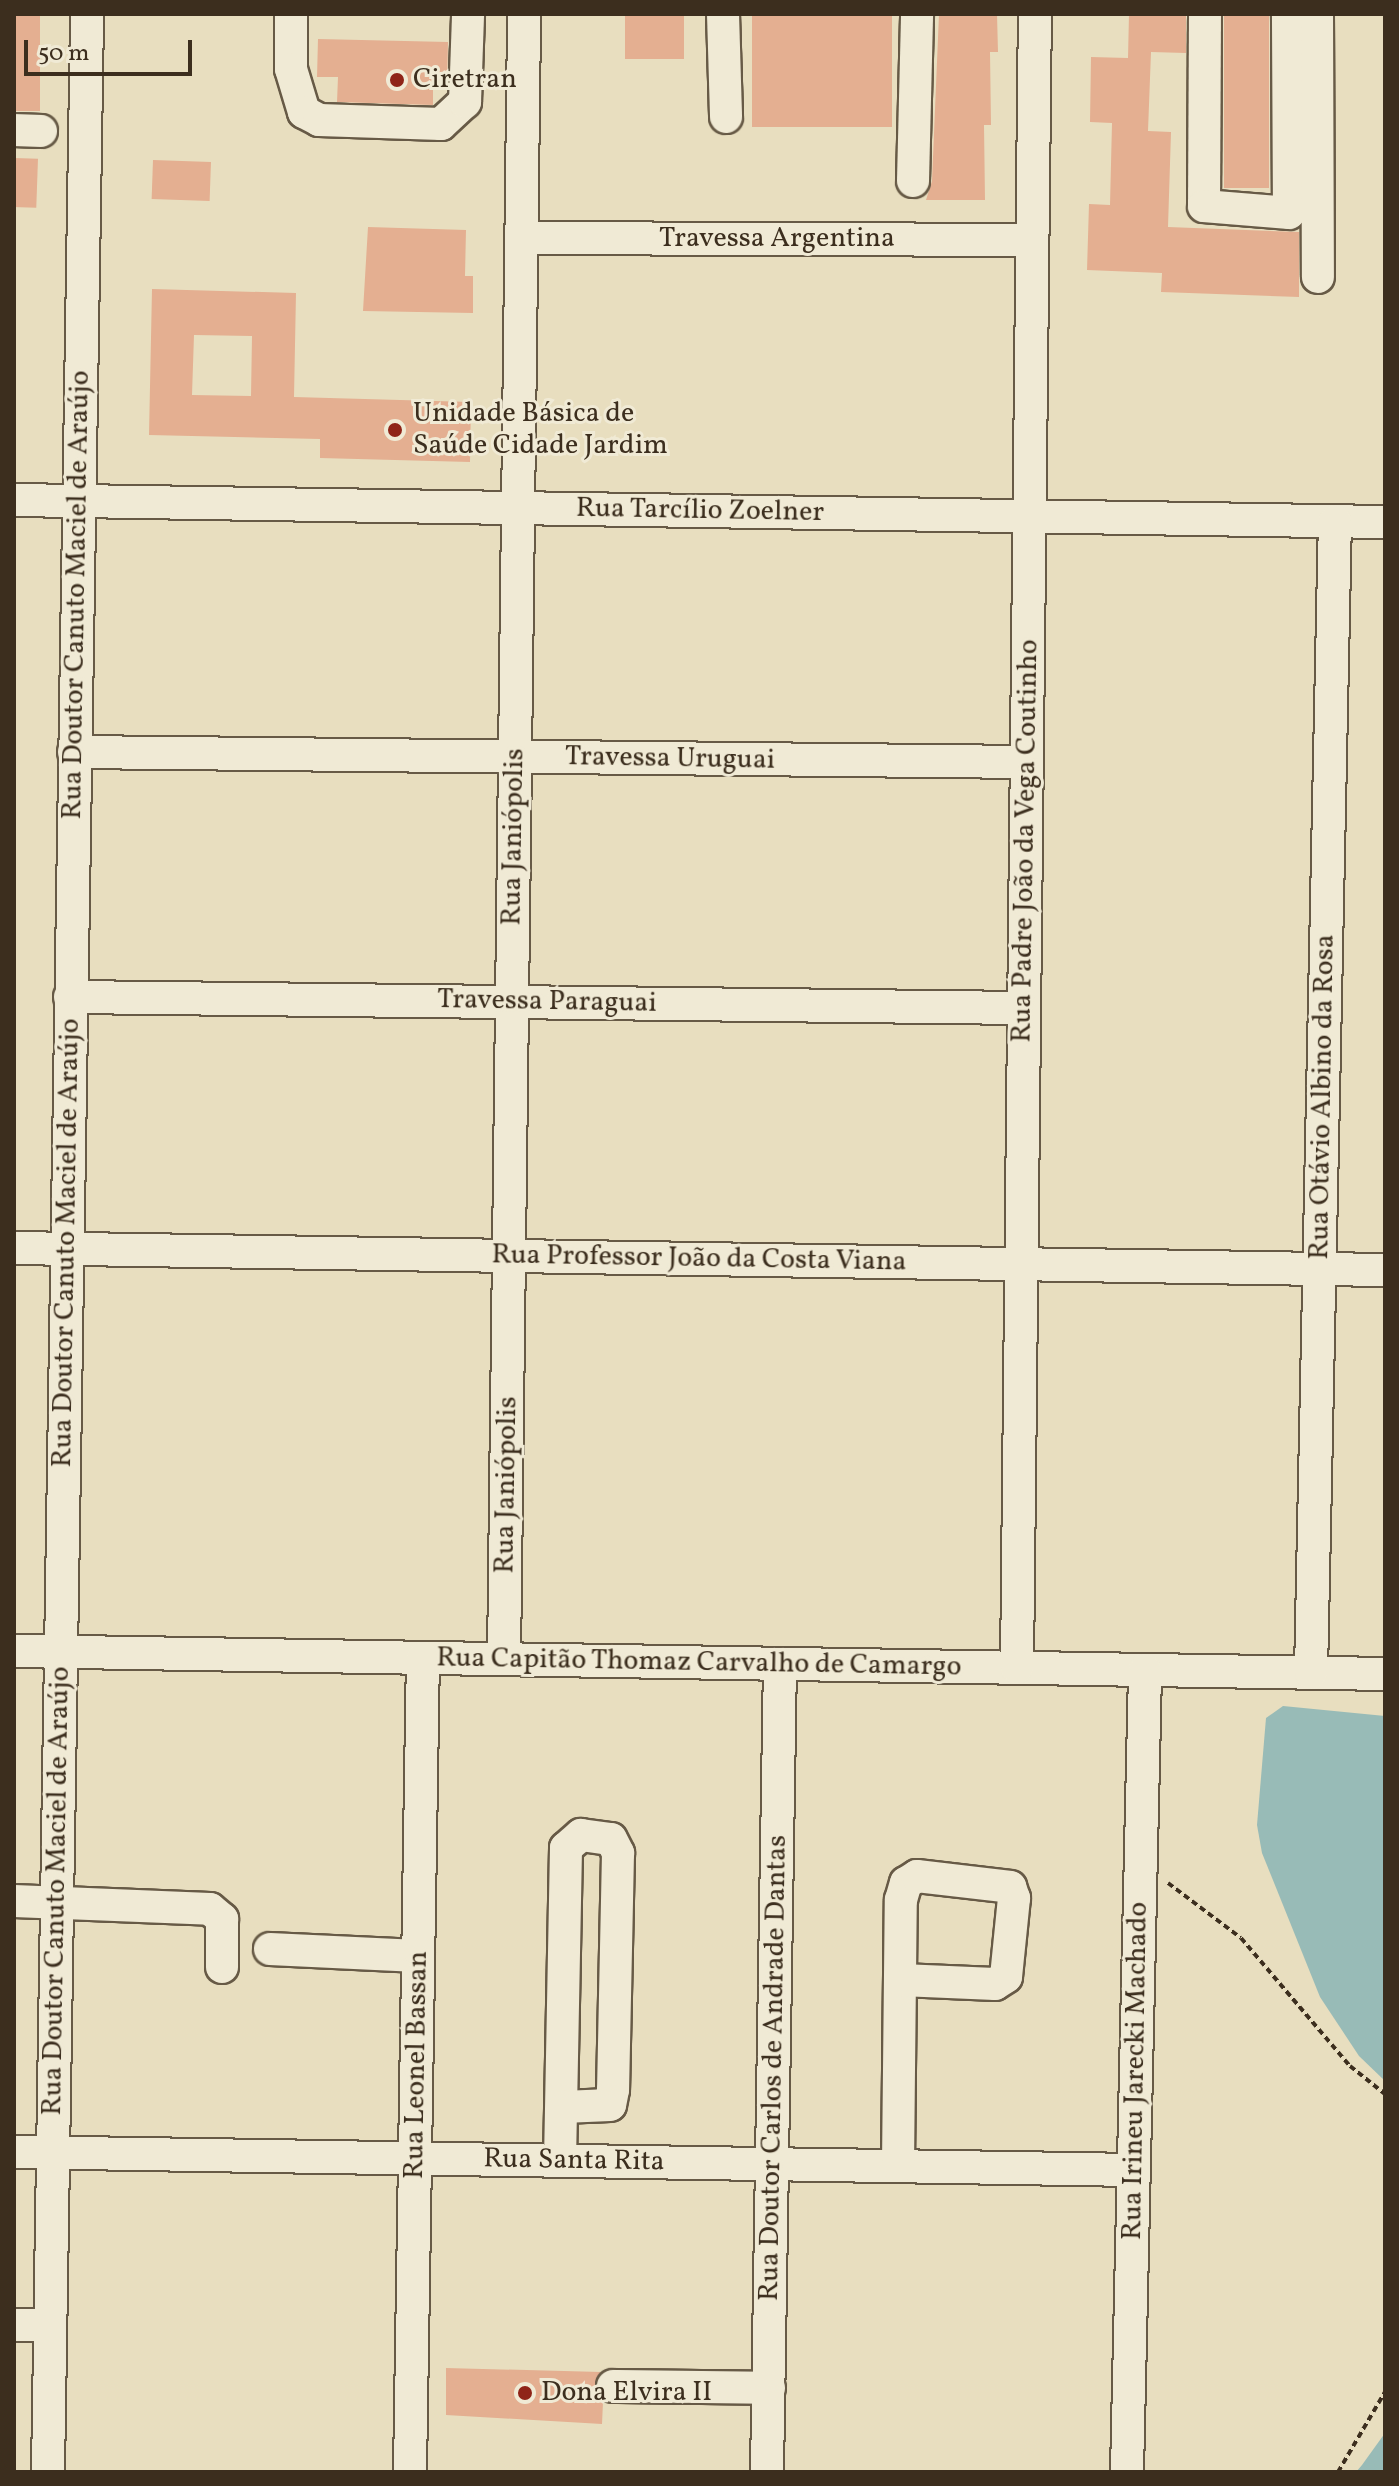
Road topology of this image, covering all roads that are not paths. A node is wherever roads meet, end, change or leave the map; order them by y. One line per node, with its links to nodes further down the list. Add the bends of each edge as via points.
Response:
1 (87, 14): 17 (street, Rua Doutor Canuto Maciel de Araújo)
2 (291, 14): 3 (street, via 291,69 304,112 319,120 441,124 465,102)
3 (468, 14)
4 (524, 14): 13 (street, Rua Janiópolis)
5 (723, 14): 11 (street)
6 (917, 14): 12 (street)
7 (1035, 14): 14 (street, Rua Padre João da Vega Coutinho)
8 (1205, 14): 9 (street, via 1204,206 1289,213)
9 (1288, 14)
10 (1317, 14): 15 (street)
11 (726, 117)
12 (913, 181)
13 (521, 238): 14 (street, Travessa Argentina); 18 (street, Rua Janiópolis)
14 (1032, 240): 19 (street, Rua Padre João da Vega Coutinho)
15 (1318, 277)
16 (14, 500): 17 (street, Rua Tarcílio Zoelner)
17 (78, 501): 18 (street, Rua Tarcílio Zoelner); 22 (street, Rua Doutor Canuto Maciel de Araújo)
18 (518, 508): 19 (street, Rua Tarcílio Zoelner); 23 (street, Rua Janiópolis)
19 (1029, 516): 20 (street, Rua Tarcílio Zoelner); 24 (street, Rua Padre João da Vega Coutinho)
20 (1335, 521): 21 (street, Rua Tarcílio Zoelner); 32 (street, Rua Otávio Albino da Rosa)
21 (1385, 522)
22 (74, 752): 23 (street, Travessa Uruguai); 25 (street, Rua Doutor Canuto Maciel de Araújo)
23 (515, 757): 24 (street, Travessa Uruguai); 26 (street, Rua Janiópolis)
24 (1026, 762): 27 (street, Rua Padre João da Vega Coutinho)
25 (70, 997): 26 (street, Travessa Paraguai); 29 (street, Rua Doutor Canuto Maciel de Araújo)
26 (512, 1002): 27 (street, Travessa Paraguai); 30 (street, Rua Janiópolis)
27 (1024, 1008): 31 (street, Rua Padre João da Vega Coutinho)
28 (14, 1248): 29 (street, Rua Professor João da Costa Viana)
29 (67, 1249): 30 (street, Rua Professor João da Costa Viana); 35 (street, Rua Doutor Canuto Maciel de Araújo)
30 (509, 1256): 31 (street, Rua Professor João da Costa Viana); 37 (street, Rua Janiópolis)
31 (1021, 1264): 32 (street, Rua Professor João da Costa Viana); 39 (street, Rua Padre João da Vega Coutinho)
32 (1319, 1268): 33 (street, Rua Professor João da Costa Viana); 41 (street, Rua Otávio Albino da Rosa)
33 (1385, 1270)
34 (14, 1651): 35 (street, Rua Capitão Thomaz Carvalho de Camargo)
35 (60, 1652): 36 (street, Rua Capitão Thomaz Carvalho de Camargo); 44 (street, Rua Doutor Canuto Maciel de Araújo)
36 (423, 1658): 37 (street, Rua Capitão Thomaz Carvalho de Camargo); 46 (street, Rua Leonel Bassan)
37 (504, 1659): 38 (street, Rua Capitão Thomaz Carvalho de Camargo)
38 (780, 1664): 39 (street, Rua Capitão Thomaz Carvalho de Camargo); 54 (street, Rua Doutor Carlos de Andrade Dantas)
39 (1017, 1668): 40 (street, Rua Capitão Thomaz Carvalho de Camargo)
40 (1145, 1670): 41 (street, Rua Capitão Thomaz Carvalho de Camargo); 56 (street, Rua Irineu Jarecki Machado)
41 (1311, 1673): 42 (street, Rua Capitão Thomaz Carvalho de Camargo)
42 (1385, 1674)
43 (14, 1901): 44 (street)
44 (57, 1902): 47 (street, via 210,1909 222,1919); 51 (street, Rua Doutor Canuto Maciel de Araújo)
45 (270, 1949): 46 (street)
46 (418, 1956): 52 (street, Rua Leonel Bassan)
47 (222, 1967)
48 (901, 1980): 48 (street, via 906,1883 917,1876 1010,1887 1014,1898 1006,1977 995,1984); 55 (street)
49 (563, 2107): 49 (street, via 610,2105 613,2090 618,1853 611,1839 581,1835 566,1848); 53 (street)
50 (14, 2152): 51 (street, Rua Santa Rita)
51 (53, 2153): 52 (street, Rua Santa Rita); 58 (street, Rua Doutor Canuto Maciel de Araújo)
52 (415, 2159): 53 (street, Rua Santa Rita); 62 (street, Rua Leonel Bassan)
53 (560, 2161): 54 (street, Rua Santa Rita)
54 (772, 2164): 55 (street, Rua Santa Rita); 60 (street, Rua Doutor Carlos de Andrade Dantas)
55 (898, 2166): 56 (street, Rua Santa Rita)
56 (1134, 2170): 64 (street, Rua Irineu Jarecki Machado)
57 (14, 2325): 58 (street)
58 (50, 2325): 61 (street, Rua Doutor Canuto Maciel de Araújo)
59 (613, 2386): 60 (street)
60 (769, 2388): 63 (street, Rua Doutor Carlos de Andrade Dantas)
61 (48, 2472)
62 (410, 2472)
63 (767, 2472)
64 (1127, 2472)

